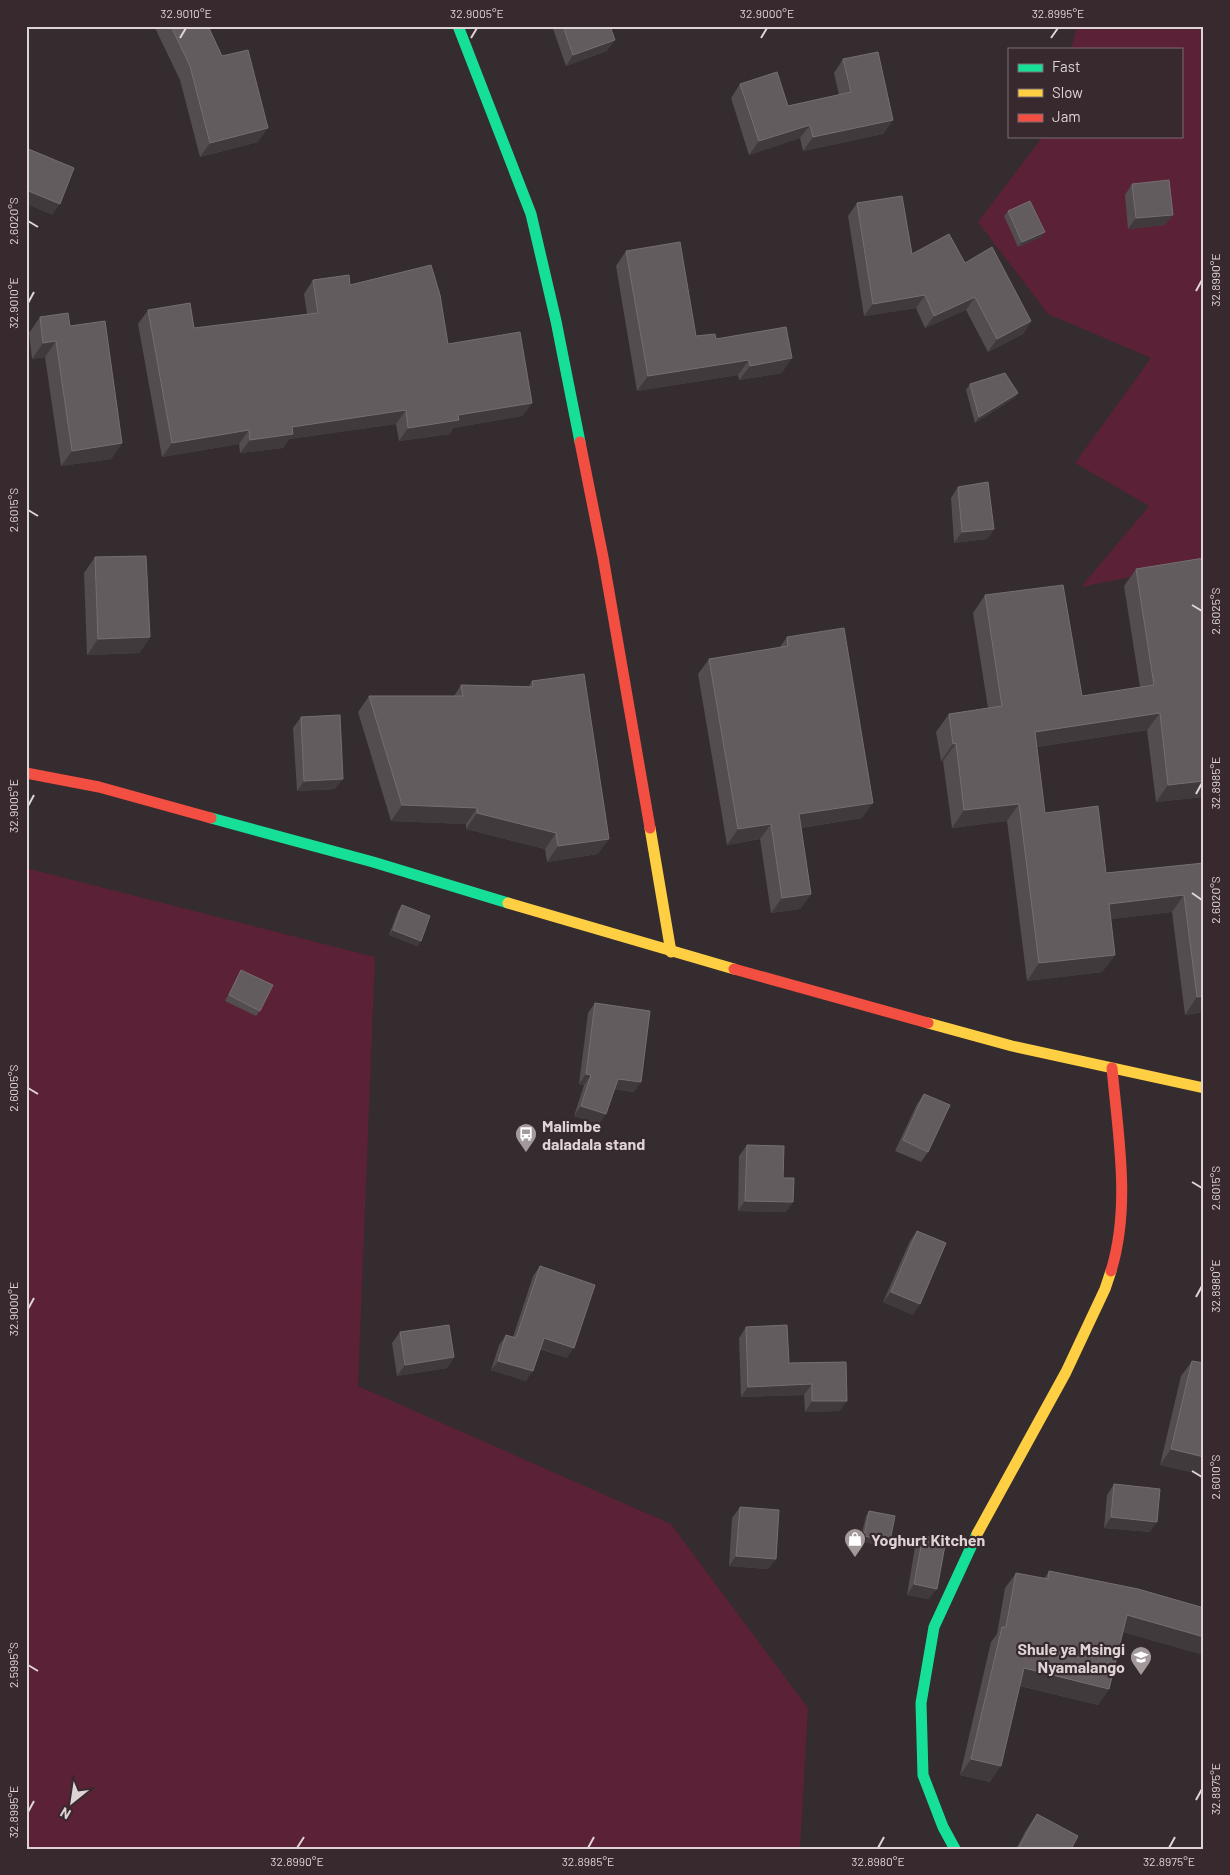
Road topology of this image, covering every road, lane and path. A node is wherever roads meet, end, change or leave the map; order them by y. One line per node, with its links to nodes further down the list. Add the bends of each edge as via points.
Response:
1 (458, 26): 3 (street, via 531,214 556,321 603,558)
2 (26, 773): 3 (street, via 98,787 373,862)
3 (671, 952): 4 (street, via 1012,1046)
4 (1112, 1068): 5 (street); 6 (street, via 1121,1215 1115,1256 1105,1289 1066,1372 974,1540 934,1627 921,1703 923,1775)
5 (1204, 1088)
6 (955, 1849)

